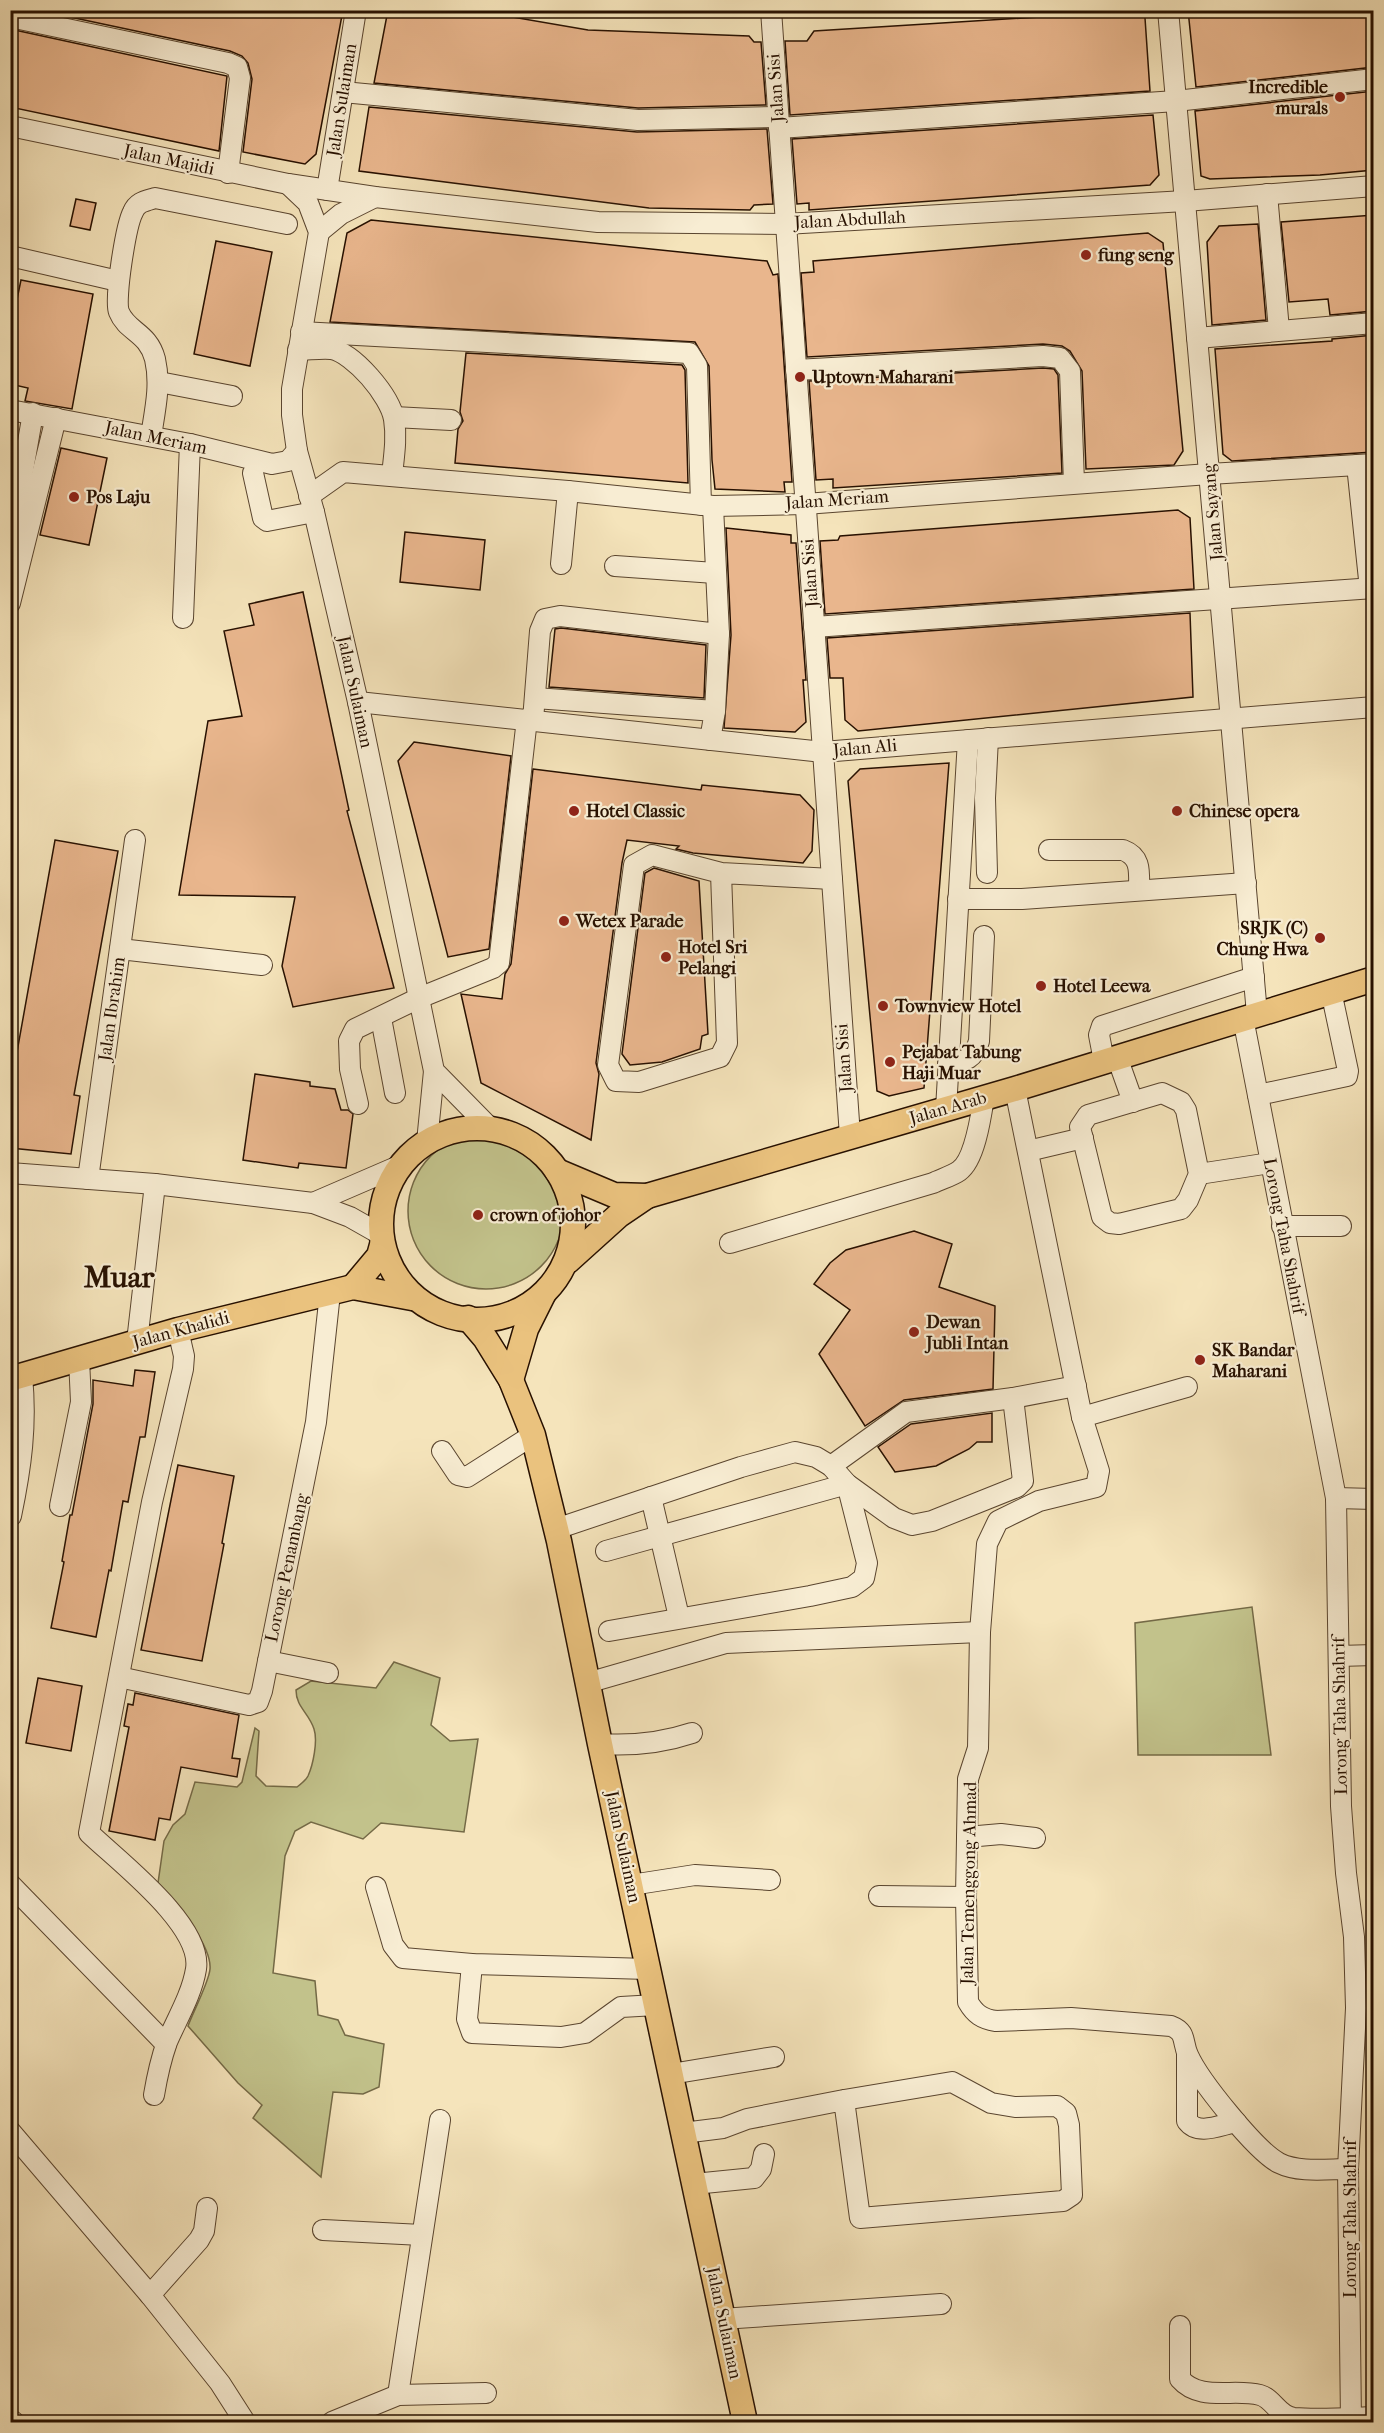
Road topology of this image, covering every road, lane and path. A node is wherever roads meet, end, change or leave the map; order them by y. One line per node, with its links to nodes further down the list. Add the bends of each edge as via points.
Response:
1 (356, 10): 6 (street, Jalan Sulaiman)
2 (771, 10): 8 (street, Jalan Sisi)
3 (1168, 10): 7 (street, Jalan Sayang)
4 (10, 17): 10 (street, via 237,67 240,78)
5 (1374, 79): 7 (street)
6 (343, 92): 8 (street, via 638,120); 13 (street, Jalan Sulaiman)
7 (1176, 100): 8 (street); 16 (street, Jalan Sayang)
8 (779, 122): 18 (street, Jalan Sisi)
9 (10, 126): 10 (street, Jalan Majidi)
10 (228, 173): 11 (street, Jalan Majidi)
11 (288, 184): 13 (street, Jalan Majidi); 19 (street, via 308,203)
12 (1374, 186): 14 (street, Jalan Abdullah)
13 (327, 190): 15 (street, Jalan Abdullah)
14 (1267, 194): 16 (street, Jalan Abdullah); 23 (street)
15 (375, 197): 18 (street, Jalan Abdullah, via 598,222); 19 (street, via 341,214)
16 (1185, 201): 18 (street, Jalan Abdullah); 24 (street, Jalan Sayang)
17 (287, 224): 21 (street, via 155,198 141,202 132,212)
18 (786, 224): 26 (street, Jalan Sisi)
19 (319, 232): 25 (street, Jalan Sulaiman)
20 (10, 256): 21 (street)
21 (118, 281): 27 (street, via 118,312 148,341)
22 (1374, 323): 23 (street)
23 (1279, 330): 24 (street)
24 (1197, 338): 40 (street, Jalan Sayang)
25 (299, 341): 31 (street, via 354,359 388,403); 37 (street, Jalan Sulaiman, via 292,398); 46 (street, via 689,353 697,366)
26 (796, 369): 42 (street, via 1060,358 1070,371); 45 (street, Jalan Sisi)
27 (159, 382): 28 (street); 34 (street)
28 (232, 396)
29 (10, 410): 30 (street, Jalan Meriam)
30 (33, 413): 32 (street, Jalan Meriam); 36 (street)
31 (394, 417): 33 (street); 41 (street)
32 (56, 418): 34 (street, Jalan Meriam); 53 (street)
33 (451, 420)
34 (151, 436): 35 (street, Jalan Meriam)
35 (190, 444): 37 (street, Jalan Meriam, via 273,464 288,461); 54 (street)
36 (19, 445): 47 (street)
37 (297, 451): 44 (street, Jalan Sulaiman)
38 (1365, 465): 40 (street, Jalan Meriam); 51 (street)
39 (253, 473): 44 (street, via 267,521)
40 (1209, 474): 42 (street, Jalan Meriam); 52 (street, Jalan Sayang)
41 (392, 475): 43 (street, Jalan Meriam); 44 (street, Jalan Meriam, via 343,472)
42 (1074, 483): 45 (street, Jalan Meriam)
43 (568, 491): 46 (street, Jalan Meriam); 48 (street)
44 (312, 504): 58 (street, Jalan Sulaiman)
45 (805, 504): 46 (street, Jalan Meriam); 55 (street, Jalan Sisi)
46 (707, 506): 50 (street)
47 (10, 545)
48 (561, 564)
49 (615, 567): 50 (street)
50 (715, 573): 56 (street)
51 (1372, 589): 52 (street)
52 (1220, 599): 55 (street); 61 (street, Jalan Sayang)
53 (10, 603)
54 (183, 618)
55 (814, 627): 66 (street, Jalan Sisi)
56 (719, 634): 57 (street, via 560,616 544,619); 60 (street)
57 (535, 698): 60 (street); 62 (street)
58 (358, 702): 62 (street, Jalan Ali); 81 (street, Jalan Sulaiman)
59 (1374, 707): 61 (street, Jalan Ali)
60 (715, 711): 64 (street)
61 (1231, 719): 63 (street, Jalan Ali); 72 (street, Jalan Sayang)
62 (530, 720): 64 (street, Jalan Ali); 81 (street, via 499,963)
63 (988, 738): 65 (street, Jalan Ali); 70 (street)
64 (710, 740): 66 (street, Jalan Ali)
65 (968, 740): 66 (street, Jalan Ali); 74 (street)
66 (823, 752): 71 (street, Jalan Sisi)
67 (135, 840): 76 (street, Jalan Ibrahim)
68 (1049, 850): 73 (street, via 1124,850 1138,862)
69 (721, 873): 69 (street, via 652,855 634,865 608,1065 616,1081 639,1082 720,1057 727,1043); 71 (street)
70 (987, 873)
71 (832, 879): 95 (street, Jalan Sisi)
72 (1246, 882): 73 (street); 78 (street, Jalan Sayang)
73 (1139, 890): 74 (street, via 1022,899)
74 (958, 899): 85 (street)
75 (984, 936): 85 (street, via 979,1041 968,1060)
76 (120, 950): 77 (street); 104 (street, Jalan Ibrahim)
77 (262, 965)
78 (1254, 977): 82 (street, Jalan Sayang); 84 (street, via 1102,1026 1099,1035)
79 (1374, 979): 80 (main road, Jalan Arab)
80 (1331, 992): 82 (main road, Jalan Arab); 89 (street, via 1347,1076)
81 (419, 998): 83 (street); 86 (street, Jalan Sulaiman)
82 (1250, 1016): 84 (main road, Jalan Arab); 89 (street, Lorong Taha Shahrif)
83 (381, 1018): 88 (street); 92 (street, via 355,1029 349,1041)
84 (1111, 1059): 87 (main road, Jalan Arab); 91 (street)
85 (948, 1064): 93 (street)
86 (434, 1071): 94 (street); 97 (street, Jalan Sulaiman)
87 (1015, 1089): 90 (main road, Jalan Arab); 98 (street)
88 (394, 1093)
89 (1258, 1095): 99 (street, Lorong Taha Shahrif)
90 (984, 1097): 93 (main road, Jalan Arab); 111 (street, via 977,1133 961,1170 933,1183)
91 (1133, 1102): 96 (street, via 1088,1114 1080,1127); 103 (street, via 1162,1093 1181,1101)
92 (358, 1104)
93 (946, 1109): 95 (main road, Jalan Arab)
94 (492, 1130): 97 (main road, via 459,1131); 101 (main road, via 517,1137 540,1152)
95 (850, 1136): 106 (main road, Jalan Arab)
96 (1083, 1138): 98 (street); 103 (street, via 1102,1217 1110,1223 1181,1209)
97 (428, 1142): 100 (main road)
98 (1028, 1151): 123 (street)
99 (1270, 1163): 103 (street); 108 (street, Lorong Taha Shahrif)
100 (400, 1165): 107 (street); 110 (main road, via 381,1210)
101 (557, 1171): 106 (main road, Jalan Arab, via 614,1195); 112 (main road, via 574,1215 574,1239)
102 (10, 1173): 104 (street)
103 (1199, 1174)
104 (88, 1179): 105 (street)
105 (155, 1184): 107 (street); 119 (street)
106 (647, 1196): 112 (main road, via 619,1215)
107 (313, 1203): 110 (street, via 350,1217)
108 (1282, 1226): 109 (street); 132 (street, Lorong Taha Shahrif)
109 (1341, 1226)
110 (381, 1240): 114 (main road, via 379,1256); 116 (main road, via 393,1274)
111 (730, 1243)
112 (568, 1262): 113 (main road)
113 (552, 1282): 117 (main road, via 536,1299 516,1311); 122 (main road, via 526,1329)
114 (353, 1287): 115 (main road, Jalan Khalidi); 116 (main road)
115 (330, 1293): 118 (main road, Jalan Khalidi); 144 (street, Lorong Penambang, via 316,1422)
116 (412, 1298): 117 (main road, via 448,1315)
117 (468, 1318): 122 (main road, Jalan Sulaiman)
118 (178, 1330): 119 (main road, Jalan Khalidi); 146 (street, via 183,1369 152,1502)
119 (137, 1342): 120 (main road, Jalan Khalidi)
120 (80, 1359): 121 (main road, Jalan Khalidi); 134 (street, via 80,1410)
121 (16, 1378): 135 (street, via 25,1411 22,1464)
122 (511, 1380): 127 (main road, Jalan Sulaiman)
123 (1076, 1386): 125 (street); 126 (street)
124 (1187, 1387): 126 (street)
125 (1013, 1398): 129 (street, via 906,1412); 130 (street, via 1023,1481 1017,1487 932,1521 912,1525 894,1518)
126 (1082, 1417): 141 (street, Jalan Temenggong Ahmad, via 1099,1471 1096,1487 1039,1501 998,1521 987,1544)
127 (532, 1435): 128 (street, via 467,1477 458,1475); 136 (main road, Jalan Sulaiman)
128 (442, 1450)
129 (831, 1466): 130 (street); 131 (street, via 816,1456 795,1452)
130 (846, 1484): 137 (street); 139 (street, via 867,1563 864,1578 852,1587 810,1596)
131 (651, 1497): 136 (street); 137 (street)
132 (1336, 1498): 133 (street); 143 (street, Lorong Taha Shahrif)
133 (1374, 1499)
134 (60, 1506)
135 (11, 1516)
136 (556, 1529): 147 (main road, Jalan Sulaiman)
137 (660, 1536): 138 (street); 139 (street)
138 (606, 1551)
139 (680, 1617): 140 (street)
140 (609, 1631)
141 (981, 1632): 147 (street, via 726,1643); 150 (street, Jalan Temenggong Ahmad, via 978,1748 968,1779)
142 (1374, 1655): 143 (street)
143 (1339, 1656): 172 (street, Lorong Taha Shahrif, via 1341,1806 1354,1937 1356,2008)
144 (268, 1661): 145 (street); 146 (street, Lorong Penambang, via 258,1702 249,1705)
145 (328, 1673)
146 (119, 1677): 161 (street, via 89,1833 158,1895 192,1942 197,1967 194,1980)
147 (587, 1683): 149 (main road, Jalan Sulaiman)
148 (692, 1733): 149 (street, via 654,1743)
149 (600, 1744): 154 (main road, Jalan Sulaiman)
150 (967, 1837): 151 (street, via 1001,1834); 157 (street, Jalan Temenggong Ahmad)
151 (1035, 1838)
152 (771, 1880): 154 (street, via 695,1875)
153 (10, 1884): 161 (street)
154 (631, 1885): 159 (main road, Jalan Sulaiman)
155 (376, 1887): 158 (street, via 393,1945 403,1958)
156 (879, 1896): 157 (street)
157 (966, 1897): 162 (street, Jalan Temenggong Ahmad, via 968,2002 974,2013 996,2021 1071,2018 1171,2026 1184,2034)
158 (472, 1964): 159 (street); 160 (street, via 467,2019 472,2033 561,2037 585,2033 621,2007)
159 (648, 1969): 160 (main road, Jalan Sulaiman)
160 (656, 2005): 164 (main road, Jalan Sulaiman)
161 (166, 2044): 165 (street)
162 (1187, 2054): 168 (street, Jalan Temenggong Ahmad); 168 (street, via 1187,2121 1198,2130)
163 (774, 2057): 164 (street)
164 (671, 2074): 169 (main road, Jalan Sulaiman)
165 (154, 2095)
166 (844, 2100): 166 (street, via 952,2082 991,2103 1057,2106 1066,2113 1069,2124 1072,2195 1063,2201 861,2218); 169 (street, via 747,2119 723,2128)
167 (440, 2120): 176 (street)
168 (1236, 2122): 172 (street, Jalan Temenggong Ahmad, via 1279,2163 1308,2169)
169 (682, 2128): 173 (main road, Jalan Sulaiman)
170 (10, 2131): 177 (street)
171 (764, 2154): 173 (street, via 754,2178)
172 (1348, 2169): 186 (street, Lorong Taha Shahrif)
173 (694, 2184): 179 (main road, Jalan Sulaiman)
174 (207, 2208): 177 (street, via 204,2231)
175 (323, 2230): 176 (street)
176 (422, 2235): 182 (street)
177 (150, 2295): 188 (street, via 220,2383)
178 (941, 2304): 179 (street)
179 (722, 2319): 190 (main road, Jalan Sulaiman)
180 (1180, 2326): 186 (street, via 1180,2379 1193,2389 1259,2395 1292,2418)
181 (486, 2393): 182 (street)
182 (398, 2395): 183 (street)
183 (365, 2416): 189 (street)
184 (1374, 2417): 186 (street)
185 (10, 2418): 187 (street)
186 (1351, 2420)
187 (14, 2422)
188 (244, 2422)
189 (332, 2422)
190 (745, 2422)

